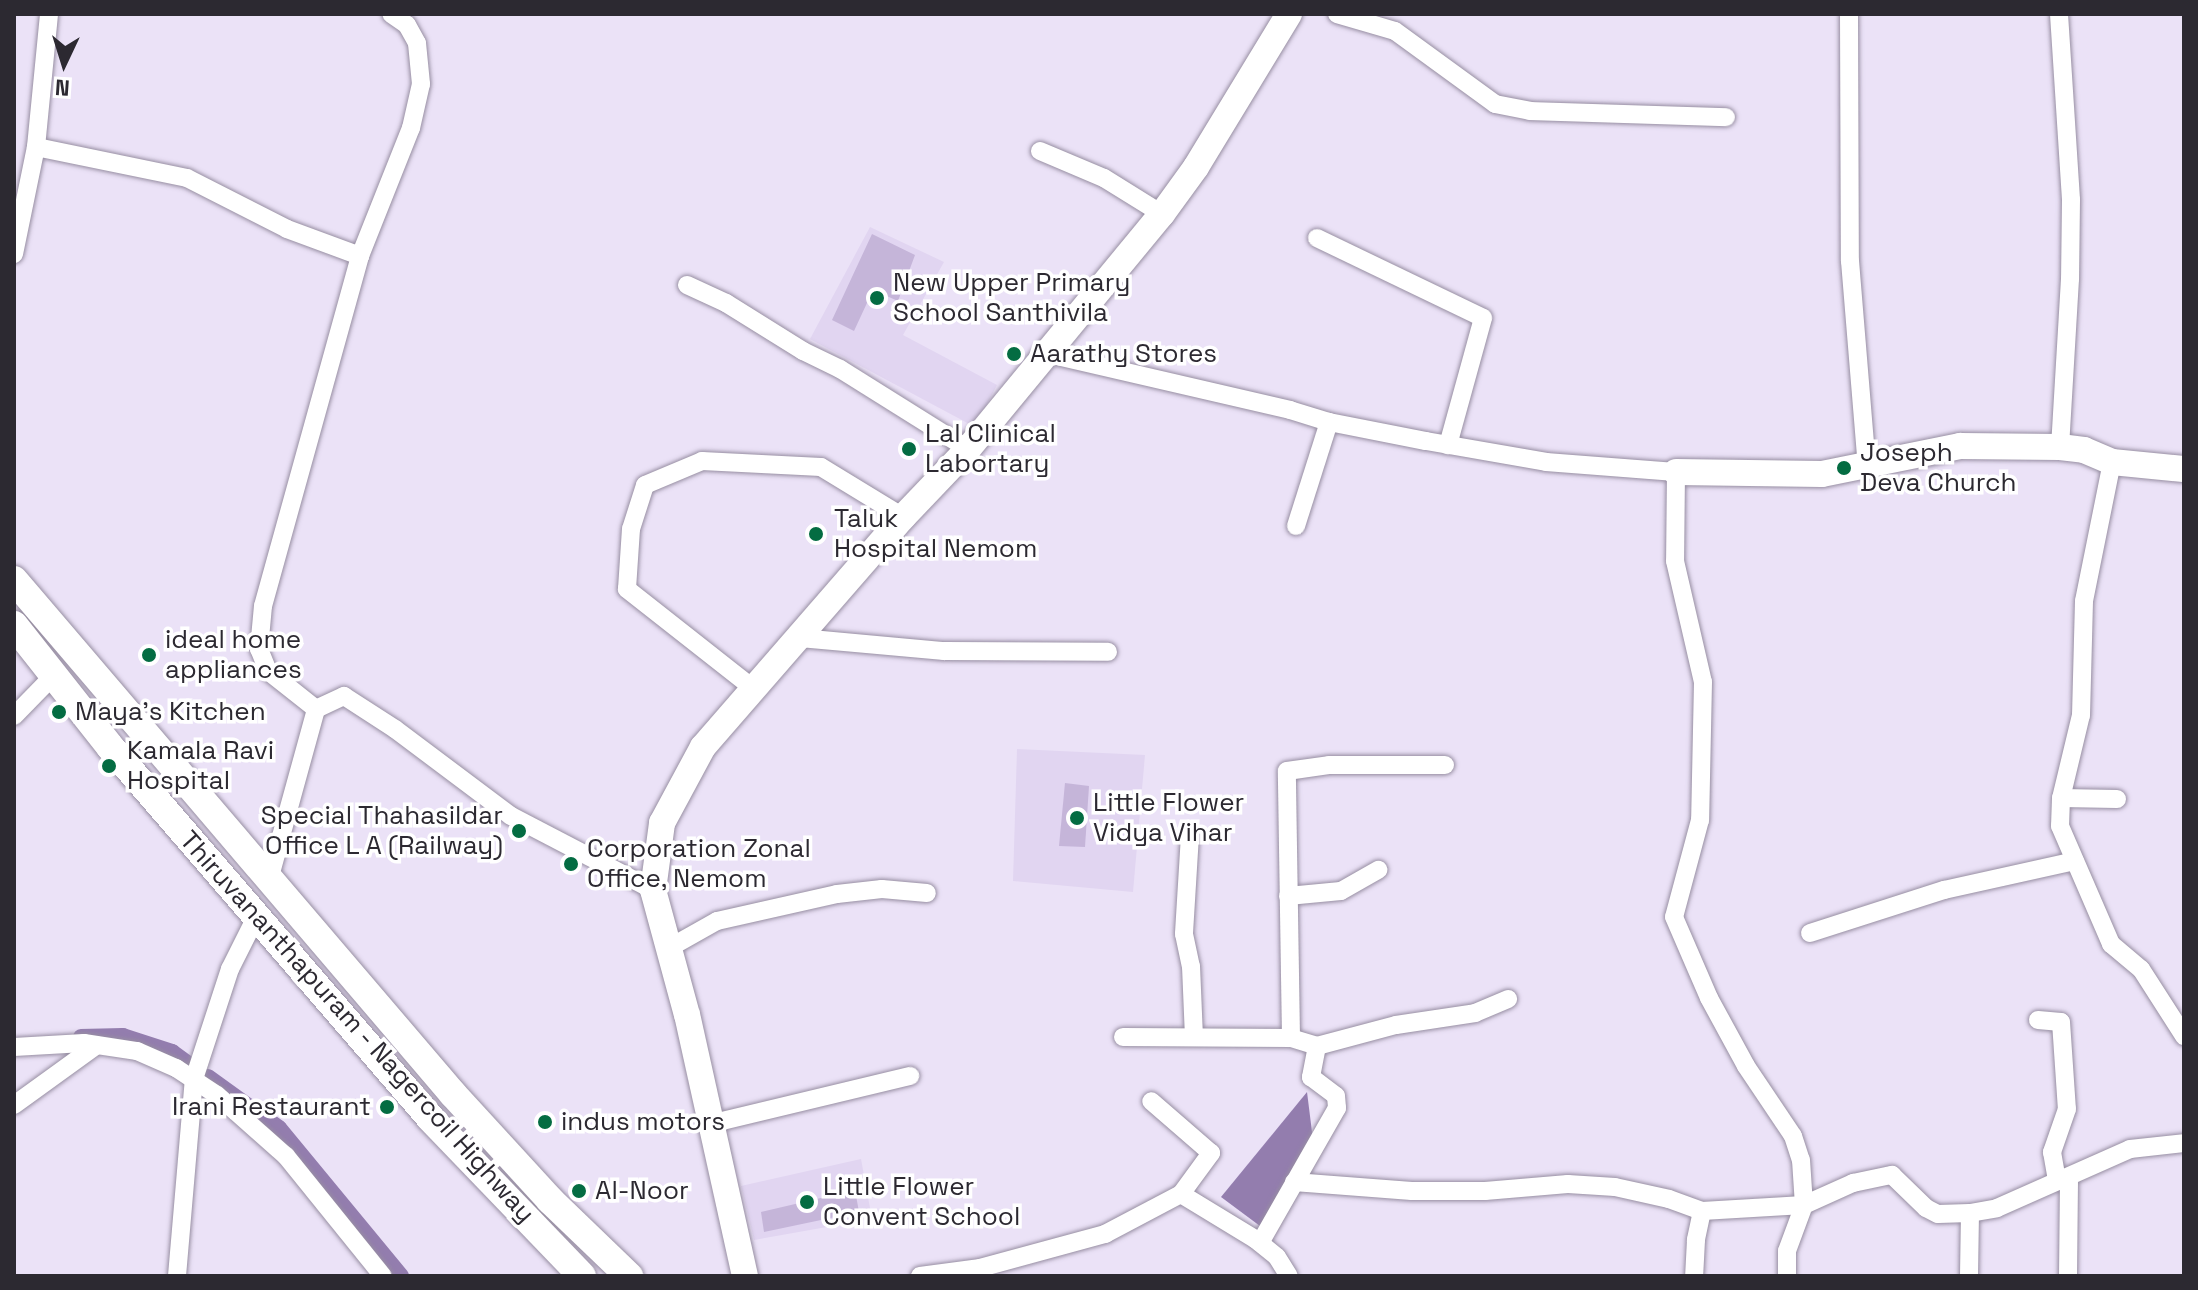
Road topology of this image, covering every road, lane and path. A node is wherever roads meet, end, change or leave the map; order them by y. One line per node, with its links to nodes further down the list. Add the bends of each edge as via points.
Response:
1 (49, 14): 8 (street)
2 (391, 14): 13 (street, via 407,25 417,43 421,84 411,128)
3 (1289, 14): 10 (street)
4 (1337, 14): 7 (street, via 1395,31 1495,104 1530,111)
5 (1849, 14): 21 (street, via 1850,261)
6 (2059, 14): 18 (street, via 2071,200)
7 (1726, 117)
8 (36, 147): 12 (street); 13 (street, via 187,178 287,229)
9 (1040, 151): 10 (street, via 1104,178)
10 (1162, 214): 15 (street)
11 (1317, 238): 17 (street, via 1483,318)
12 (14, 254)
13 (360, 256): 32 (street, via 263,606 259,649 268,671)
14 (687, 285): 19 (street, via 840,369)
15 (1044, 353): 16 (street); 19 (street)
16 (1329, 422): 17 (street); 25 (street)
17 (1448, 445): 23 (street, via 1546,462)
18 (2060, 447): 20 (street); 21 (street, via 1960,446)
19 (968, 449): 24 (street)
20 (2112, 462): 22 (street); 35 (street, via 2084,601 2081,715)
21 (1867, 468): 23 (street, via 1822,474)
22 (2184, 469)
23 (1676, 472): 65 (street, via 1675,561 1703,682 1700,820 1674,917 1738,1053 1793,1136 1801,1160)
24 (903, 517): 28 (street); 31 (street, via 821,467 702,461 645,485 631,529 627,589)
25 (1296, 526)
26 (15, 583): 40 (main road, Thiruvananthapuram - Nagercoil Highway)
27 (14, 625): 30 (main road, Thiruvananthapuram - Nagercoil Highway)
28 (800, 638): 29 (street, via 944,651); 31 (street)
29 (1108, 652)
30 (53, 676): 33 (street); 44 (main road, Thiruvananthapuram - Nagercoil Highway)
31 (754, 689): 41 (street, via 703,747 662,823)
32 (316, 709): 40 (street); 41 (street, via 344,696 511,816)
33 (14, 716)
34 (1445, 765): 43 (street, via 1329,765 1287,771)
35 (2061, 798): 36 (street); 38 (street, via 2060,826)
36 (2117, 799)
37 (1190, 835): 51 (street, via 1184,934)
38 (2075, 861): 45 (street, via 1944,890); 49 (street, via 2111,944 2141,969)
39 (1378, 870): 43 (street, via 1341,891)
40 (269, 880): 72 (main road, Thiruvananthapuram - Nagercoil Highway, via 453,1094)
41 (653, 890): 46 (street)
42 (927, 893): 46 (street, via 882,889 837,894 717,921)
43 (1288, 896): 52 (street)
44 (257, 915): 57 (street, via 230,969); 71 (main road, Thiruvananthapuram - Nagercoil Highway, via 430,1118)
45 (1810, 933)
46 (669, 948): 60 (street)
47 (1508, 999): 54 (street, via 1475,1013 1396,1025)
48 (2038, 1020): 62 (street, via 2061,1022 2067,1109 2052,1152)
49 (2184, 1036)
50 (1123, 1037): 51 (street)
51 (1194, 1037): 52 (street)
52 (1291, 1038): 54 (street)
53 (97, 1045): 55 (street); 57 (street, via 137,1051); 59 (street)
54 (1317, 1046): 63 (street, via 1311,1077 1336,1096 1337,1108)
55 (14, 1047)
56 (910, 1076): 60 (street)
57 (194, 1079): 69 (street); 70 (street, via 286,1156)
58 (1151, 1101): 64 (street, via 1211,1153)
59 (14, 1105)
60 (710, 1124): 73 (street)
61 (2184, 1143): 62 (street, via 2130,1149)
62 (2063, 1178): 67 (street, via 1997,1208); 79 (street)
63 (1294, 1182): 66 (street, via 1397,1191 1615,1187); 68 (street)
64 (1181, 1194): 68 (street); 74 (street, via 1105,1234 980,1268)
65 (1804, 1205): 66 (street); 67 (street, via 1853,1183 1892,1175 1938,1214); 77 (street, via 1787,1251)
66 (1702, 1211): 76 (street)
67 (1970, 1213): 78 (street)
68 (1260, 1243): 75 (street)
69 (177, 1276)
70 (383, 1276)
71 (582, 1276)
72 (629, 1276)
73 (745, 1276)
74 (920, 1276)
75 (1289, 1276)
76 (1694, 1276)
77 (1787, 1276)
78 (1969, 1276)
79 (2068, 1276)

